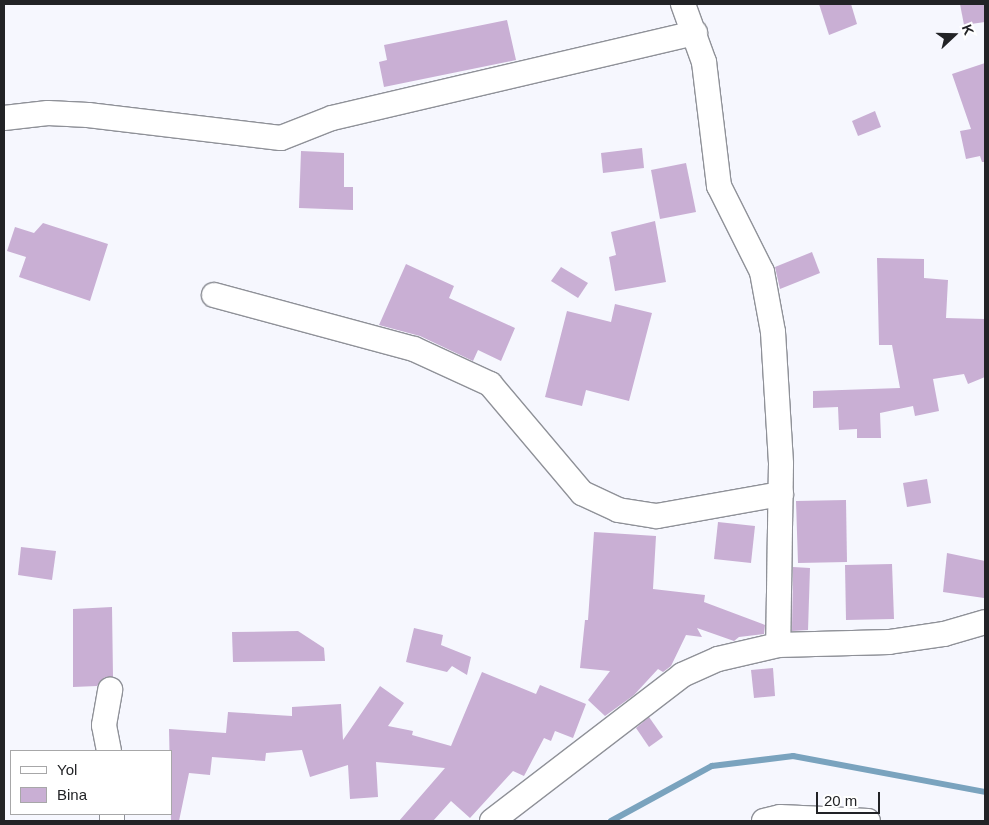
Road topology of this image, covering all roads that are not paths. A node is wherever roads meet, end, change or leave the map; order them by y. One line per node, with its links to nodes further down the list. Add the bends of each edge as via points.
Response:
1 (684, 4): 2 (street)
2 (695, 33): 3 (street, via 399,101 332,118 281,138 88,115 48,113); 5 (street, via 704,62 719,186 762,272 773,332)
3 (4, 118)
4 (214, 295): 5 (street, via 414,349 490,384 582,493 618,510 657,516)
5 (781, 494): 7 (street)
6 (985, 622): 7 (street, via 944,634 889,642)
7 (778, 645): 10 (street, via 718,660 682,675)
8 (110, 690): 9 (street, via 104,726)
9 (109, 750)
10 (492, 821)
11 (764, 821): 12 (street, via 780,817)
12 (868, 821)

